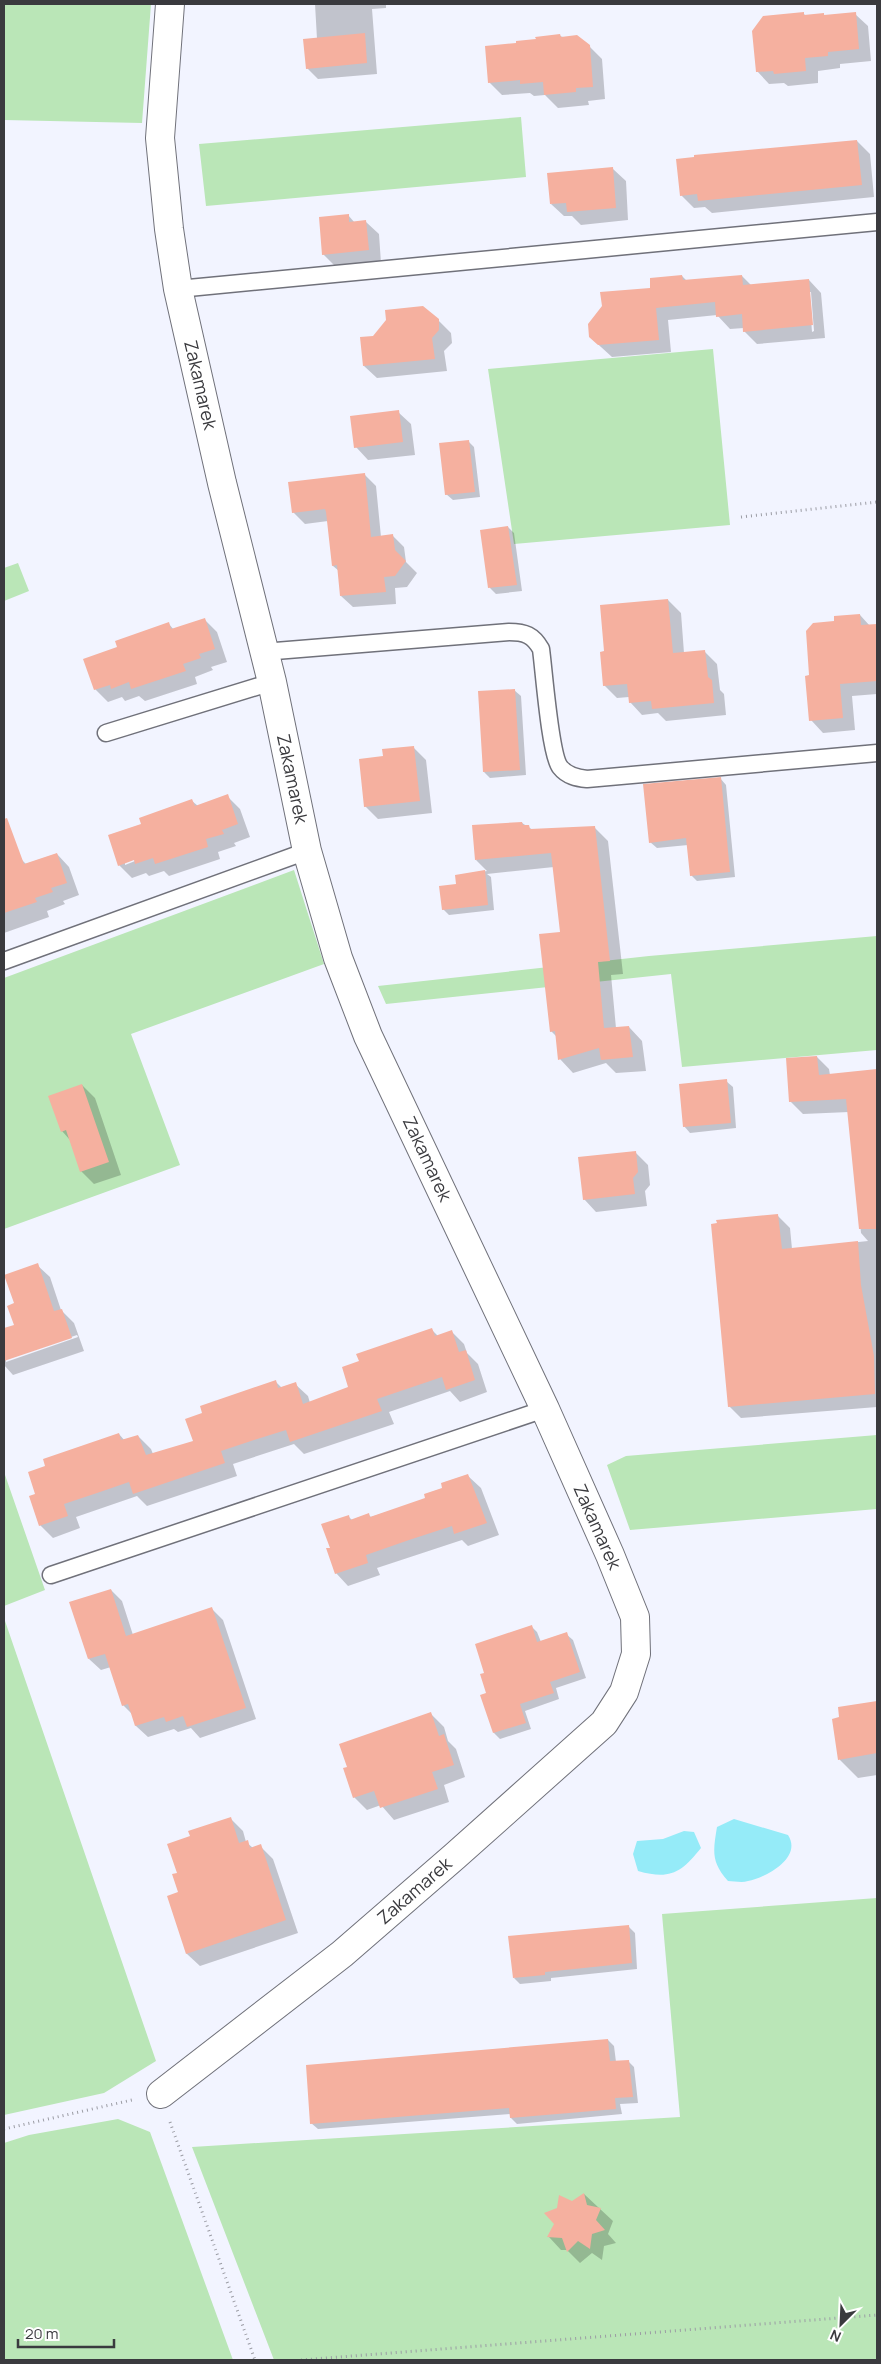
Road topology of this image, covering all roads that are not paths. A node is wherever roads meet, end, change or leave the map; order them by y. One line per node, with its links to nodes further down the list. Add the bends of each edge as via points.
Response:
1 (170, 4): 3 (street, Zakamarek, via 160,138)
2 (877, 222): 3 (lane)
3 (178, 289): 4 (street, Zakamarek)
4 (263, 652): 5 (street, Zakamarek); 7 (lane, via 509,632 530,635 541,649 555,757 565,772 575,778)
5 (272, 682): 6 (lane); 8 (street, Zakamarek)
6 (106, 733)
7 (877, 753)
8 (307, 851): 9 (lane); 10 (street, Zakamarek, via 338,958 368,1036)
9 (4, 960)
10 (546, 1409): 11 (lane); 12 (street, Zakamarek, via 635,1617 636,1654 624,1692 604,1723 456,1856 342,1954)
11 (50, 1575)
12 (161, 2094)

